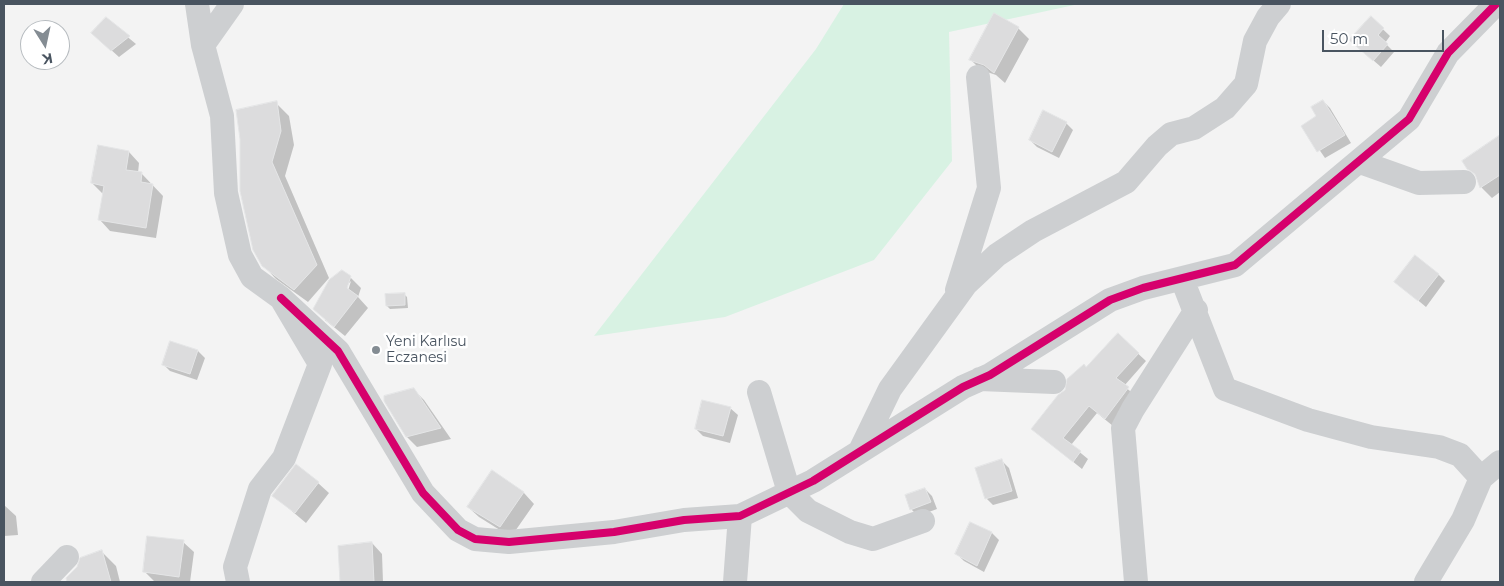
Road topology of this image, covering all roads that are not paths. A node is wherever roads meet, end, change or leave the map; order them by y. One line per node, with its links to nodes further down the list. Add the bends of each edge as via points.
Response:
1 (197, 4): 5 (street)
2 (232, 4): 5 (street)
3 (1279, 4): 11 (street, via 1255,41 1246,84 1225,108 1194,128 1171,134 1126,182 1033,230 997,255 966,284)
4 (1496, 4): 7 (street, via 1448,53 1409,119)
5 (203, 45): 10 (street, via 222,116 226,193 240,255 252,277)
6 (978, 77): 11 (street, via 989,188)
7 (1360, 162): 8 (street, via 1419,184); 9 (street, via 1235,266)
8 (1464, 182)
9 (1182, 279): 12 (street); 13 (street, via 1110,300)
10 (281, 298): 20 (street, via 338,351 423,493 458,530 475,539 509,542); 24 (street, via 320,364 284,458 260,489 235,567)
11 (952, 306): 16 (street, via 890,389)
12 (1196, 310): 18 (street, via 1225,389 1308,420 1371,436 1439,447 1460,455); 26 (street, via 1123,428)
13 (980, 379): 14 (street); 16 (street)
14 (1054, 382)
15 (759, 392): 19 (street)
16 (860, 451): 19 (street)
17 (1500, 462): 18 (street)
18 (1481, 478): 27 (street, via 1464,520)
19 (789, 492): 20 (street); 21 (street, via 808,511 850,532 873,539)
20 (740, 516): 25 (street)
21 (923, 521)
22 (67, 557): 23 (street)
23 (43, 582)
24 (238, 582)
25 (736, 582)
26 (1136, 582)
27 (1426, 582)

